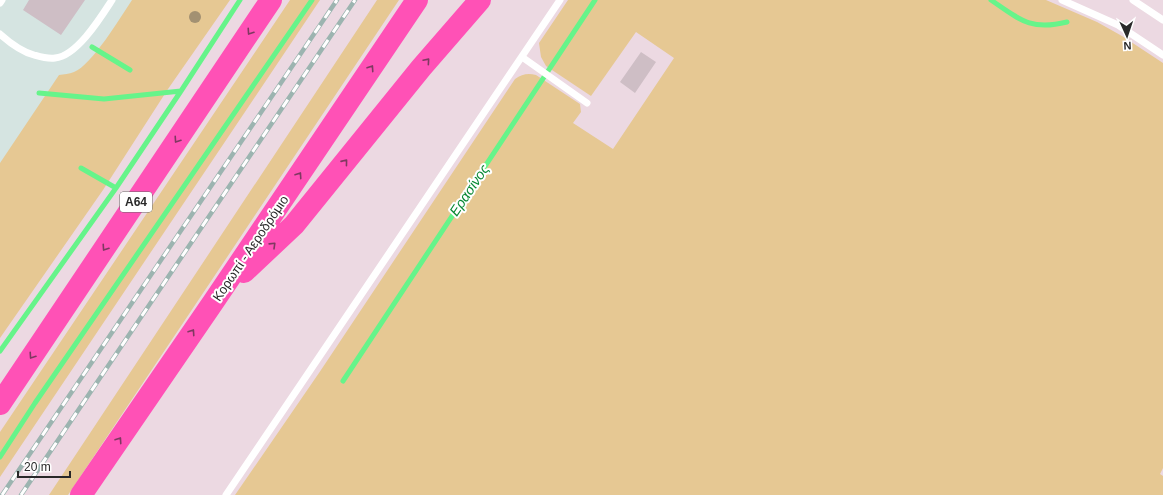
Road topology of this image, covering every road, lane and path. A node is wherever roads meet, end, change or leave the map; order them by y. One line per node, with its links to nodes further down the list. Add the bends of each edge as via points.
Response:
1 (2, 0): 9 (lane)
2 (112, 0): 11 (lane, via 94,27 73,50 56,58 43,58 24,52)
3 (271, 0): 16 (highway, Α64, one-way to 16)
4 (417, 0): 15 (highway, Κορωπί - Αεροδρόμιο, one-way to 4)
5 (480, 0): 15 (highway, one-way to 5, via 294,225 421,68)
6 (560, 0): 13 (lane)
7 (1062, 0): 12 (lane, via 1118,24)
8 (1132, 0): 10 (lane)
9 (0, 3)
10 (1163, 20)
11 (0, 34)
12 (1163, 55)
13 (522, 57): 14 (lane); 18 (lane)
14 (587, 102)
15 (214, 301): 17 (highway, Κορωπί - Αεροδρόμιο, one-way to 15)
16 (0, 404)
17 (81, 495)
18 (226, 495)

